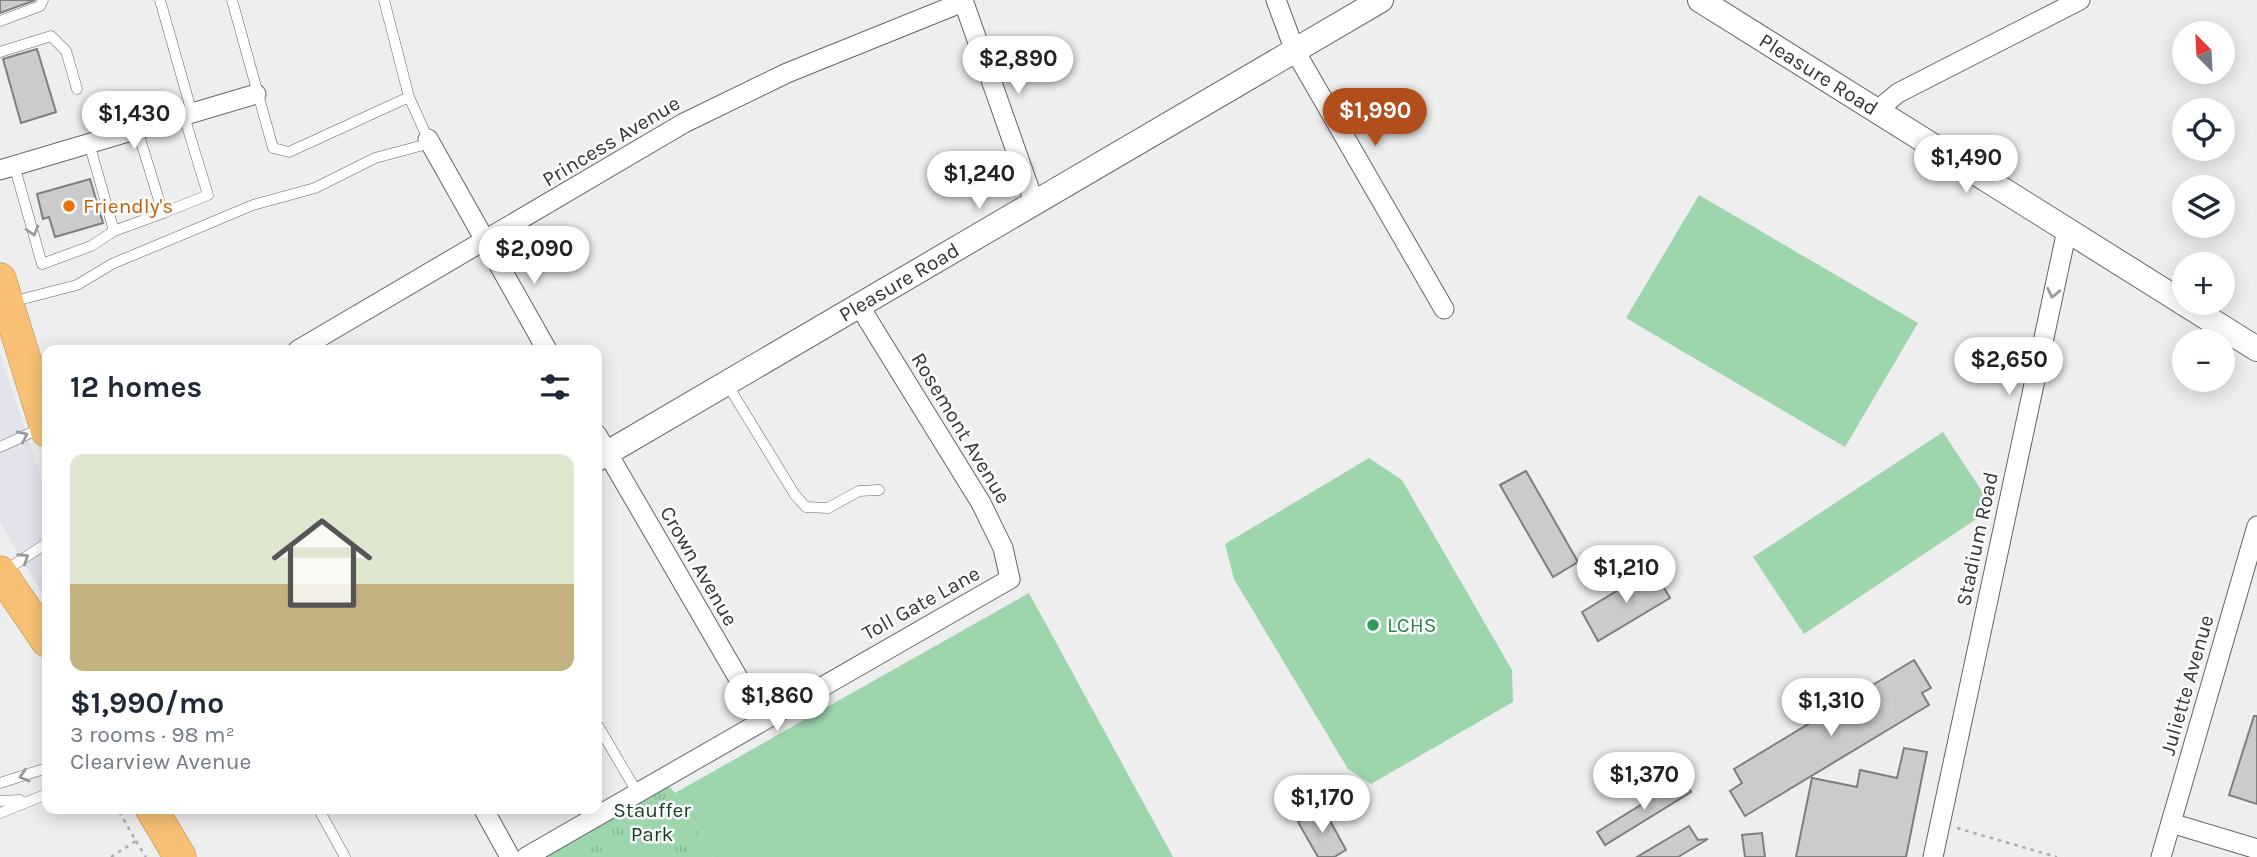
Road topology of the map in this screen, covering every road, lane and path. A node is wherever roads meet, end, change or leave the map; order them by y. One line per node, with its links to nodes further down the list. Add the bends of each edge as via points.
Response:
1 (43, 0): 10 (lane, via 40,6)
2 (160, 0): 17 (lane)
3 (232, 0): 14 (lane)
4 (384, 0): 15 (lane)
5 (1276, 0): 11 (street)
6 (1381, 0): 11 (street, Pleasure Road)
7 (1700, 0): 16 (street, Pleasure Road)
8 (2080, 0): 16 (street, via 1898,93)
9 (963, 1): 22 (street); 26 (street, Princess Avenue, via 788,73 684,123)
10 (0, 21)
11 (1295, 51): 22 (street, Pleasure Road); 29 (street)
12 (0, 52): 13 (lane, via 51,36 66,51)
13 (77, 89)
14 (256, 94): 15 (lane, via 273,148 289,152); 17 (street)
15 (409, 97): 19 (lane)
16 (1875, 111): 24 (street, Pleasure Road)
17 (188, 114): 18 (street); 23 (lane, via 208,195)
18 (137, 129): 20 (street); 23 (lane)
19 (429, 141): 26 (street); 28 (lane, via 375,158 315,188 253,205 112,264 77,285)
20 (89, 143): 21 (street); 25 (lane)
21 (7, 167): 25 (lane, one-way to 25, via 42,264 92,246)
22 (1035, 205): 27 (street, Pleasure Road)
23 (163, 213): 25 (lane)
24 (2067, 230): 32 (street, Pleasure Road); 62 (street, Stadium Road, one-way to 62)
25 (114, 231)
26 (485, 242): 30 (street, Princess Avenue); 31 (street)
27 (860, 307): 33 (street, Pleasure Road); 43 (street, Rosemont Avenue, via 981,503 1003,548)
28 (5, 309): 34 (highway, via 34,374)
29 (1444, 309)
30 (307, 345)
31 (543, 345)
32 (2257, 349)
33 (727, 384): 37 (street, Pleasure Road); 39 (lane, via 806,507 828,508 859,491)
34 (42, 410)
35 (42, 430): 36 (lane, one-way to 35)
36 (0, 447)
37 (602, 448)
38 (602, 452): 46 (street, Crown Avenue)
39 (879, 490)
40 (2257, 526): 61 (street, Juliette Avenue)
41 (42, 547): 42 (lane, one-way to 41)
42 (4, 577): 44 (highway); 45 (highway)
43 (1010, 579): 46 (street, Toll Gate Lane)
44 (42, 608)
45 (42, 633)
46 (762, 719): 50 (street, Toll Gate Lane)
47 (602, 732): 50 (lane)
48 (42, 770): 49 (lane, one-way to 49)
49 (0, 783)
50 (637, 792): 54 (street, Toll Gate Lane)
51 (42, 796): 52 (lane)
52 (31, 800): 53 (lane); 55 (lane)
53 (0, 801)
54 (602, 812)
55 (0, 813)
56 (120, 814): 63 (path)
57 (155, 814): 67 (highway)
58 (321, 814): 68 (lane)
59 (486, 814): 69 (street)
60 (599, 814): 70 (street, Toll Gate Lane)
61 (2171, 823): 64 (street); 73 (street, Juliette Avenue)
62 (1940, 824): 71 (street, Stadium Road); 72 (path)
63 (136, 841): 65 (path); 66 (path)
64 (2257, 849)
65 (111, 857)
66 (146, 857)
67 (180, 857)
68 (345, 857)
69 (510, 857)
70 (526, 857)
71 (1933, 857)
72 (2057, 857)
73 (2161, 857)

